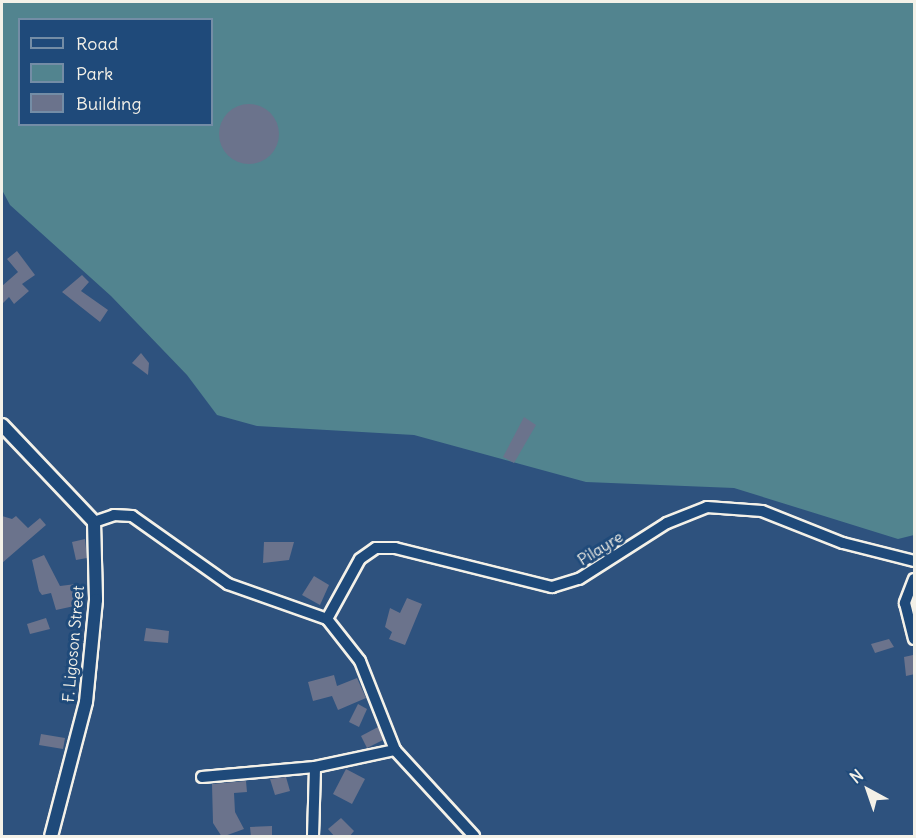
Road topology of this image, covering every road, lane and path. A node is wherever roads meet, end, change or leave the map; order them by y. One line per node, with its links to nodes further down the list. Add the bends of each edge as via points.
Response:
1 (2, 425): 2 (street)
2 (94, 522): 5 (street, via 114,515 132,516 228,584); 10 (street, F. Ligoson Street, via 96,600 86,702)
3 (915, 561): 5 (street, Pilayre, via 843,543 762,511 707,507 667,523 579,579 552,587 395,548 376,548 360,559)
4 (915, 579): 6 (street, via 905,603)
5 (327, 619): 7 (street, via 360,661)
6 (915, 639)
7 (395, 750): 8 (street); 12 (street)
8 (315, 766): 9 (street); 11 (street)
9 (202, 777)
10 (51, 837)
11 (313, 837)
12 (474, 837)

